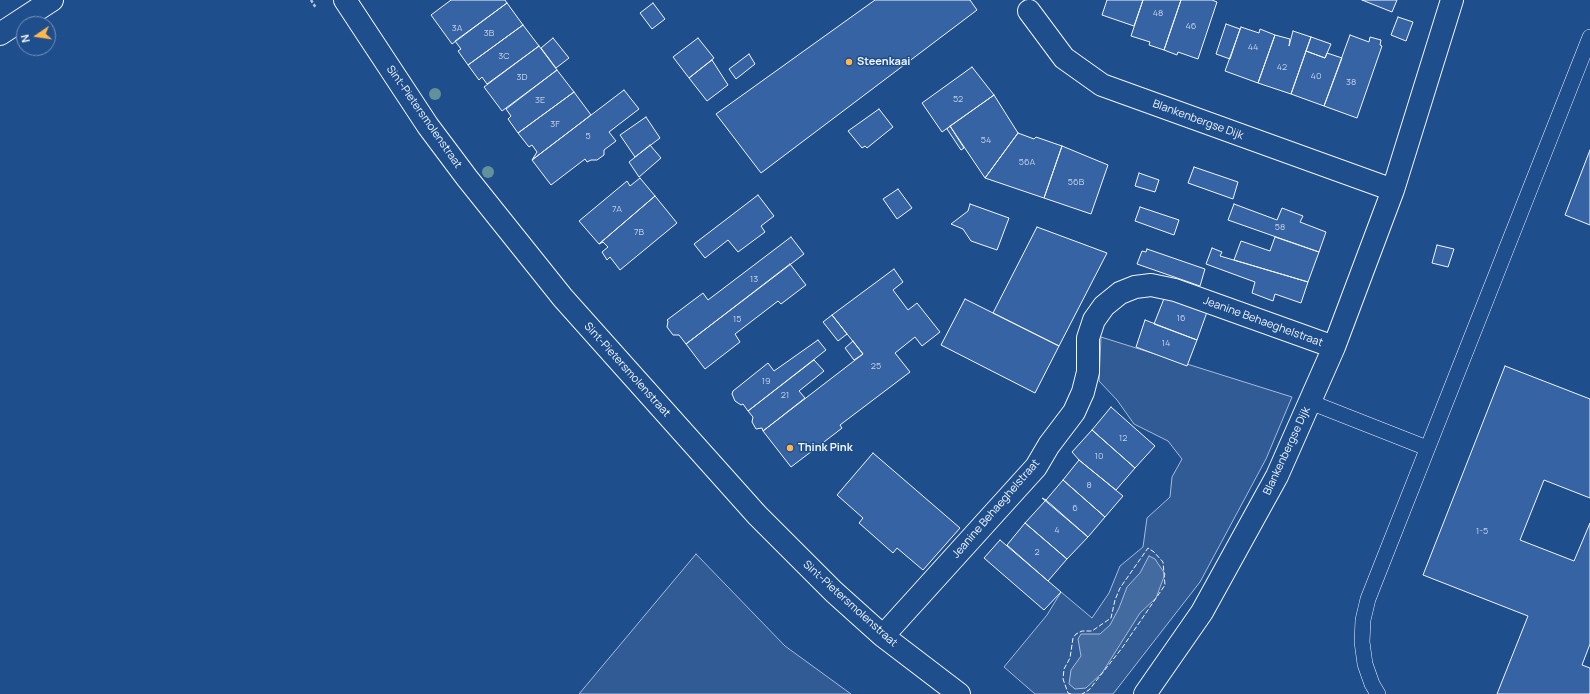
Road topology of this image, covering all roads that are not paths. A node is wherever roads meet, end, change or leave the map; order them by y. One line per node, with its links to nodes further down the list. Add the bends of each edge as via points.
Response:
1 (52, 0): 5 (street)
2 (345, 0): 11 (street, Sint-Pietersmolenstraat, via 428,126 563,298 757,515 834,592)
3 (1452, 0): 7 (street, Blankenbergse Dijk)
4 (1029, 11): 7 (street, Blankenbergse Dijk, via 1064,58 1102,85)
5 (0, 34)
6 (1590, 37): 10 (lane)
7 (1393, 190): 8 (street, Blankenbergse Dijk)
8 (1334, 347): 9 (street, Blankenbergse Dijk); 11 (street, Jeanine Behaeghelstraat, via 1175,290 1151,285 1135,287 1120,293 1104,306 1094,320 1088,338 1088,372 1083,392 1074,412 1048,445 1036,467)
9 (1310, 402): 10 (lane); 13 (street, Blankenbergse Dijk, via 1277,476 1202,612)
10 (1427, 448): 14 (lane, via 1368,599 1363,620 1365,664)
11 (883, 636): 12 (street, Sint-Pietersmolenstraat)
12 (959, 694)
13 (1145, 694)
14 (1378, 694)

